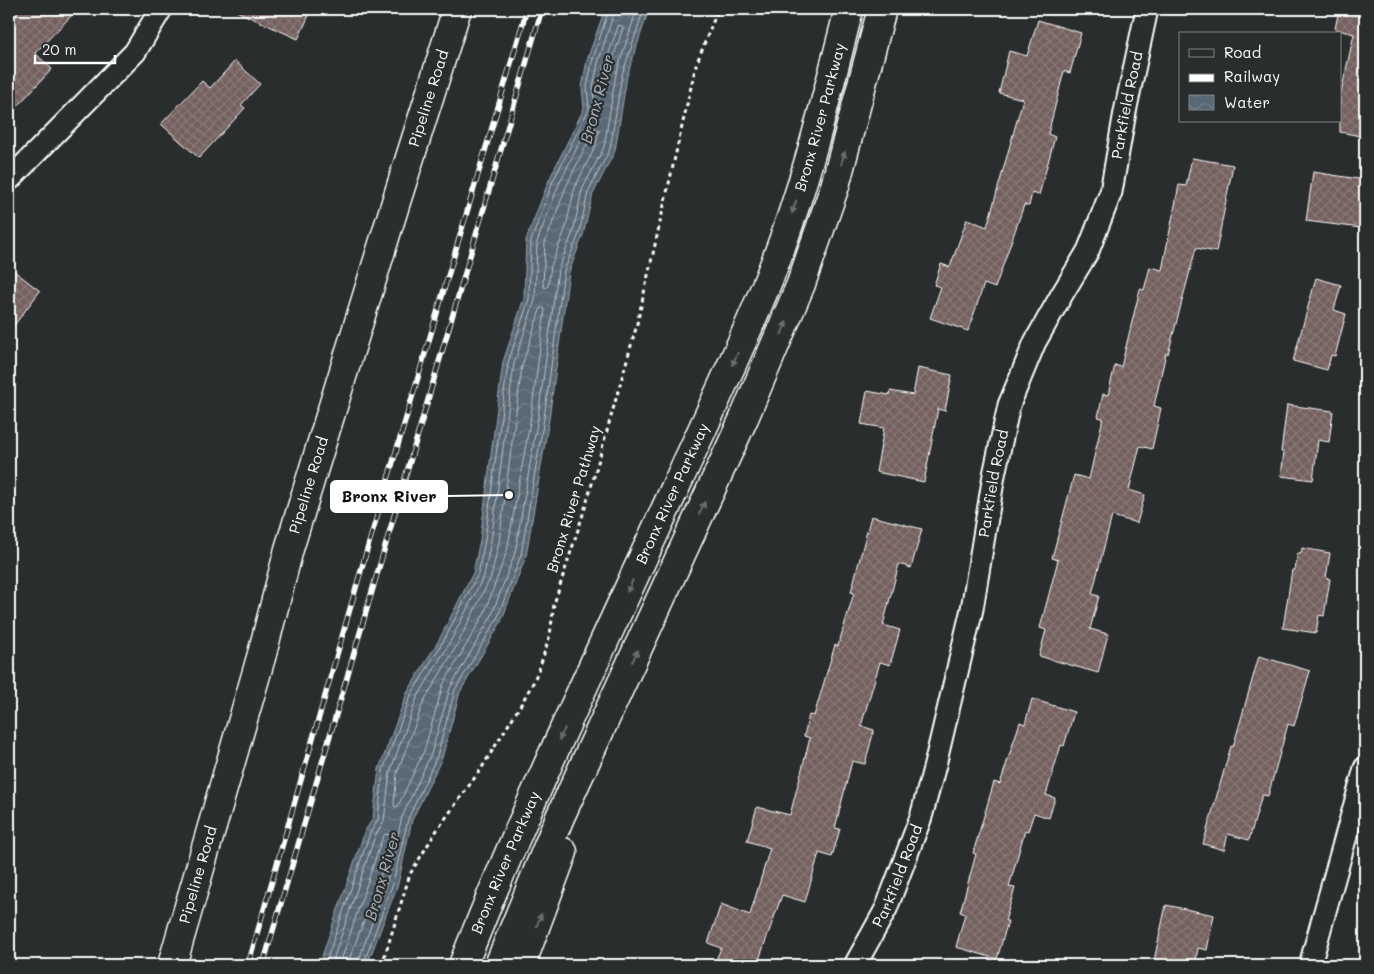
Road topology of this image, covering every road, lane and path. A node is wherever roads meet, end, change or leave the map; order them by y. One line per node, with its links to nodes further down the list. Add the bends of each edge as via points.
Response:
1 (161, 9): 7 (street, via 135,52)
2 (457, 9): 10 (main road, Pipeline Road, via 289,549)
3 (718, 9): 11 (path, Bronx River Pathway, via 696,65 636,328 554,604 550,635 541,663 520,706 481,769 410,874)
4 (848, 9): 12 (main road, Bronx River Parkway, one-way to 12, via 814,142 770,276 551,759)
5 (882, 9): 8 (main road, one-way to 5, via 764,374 801,284 835,186)
6 (1147, 9): 15 (street, Parkfield Road, via 1124,112 1111,192 1088,251 1035,342 1009,405 972,609 921,817 886,910)
7 (9, 180)
8 (623, 682): 13 (main road); 14 (main road, one-way to 8)
9 (1365, 768): 16 (street)
10 (172, 965)
11 (382, 965)
12 (463, 965)
13 (498, 965)
14 (521, 965)
15 (854, 965)
16 (1310, 965)

